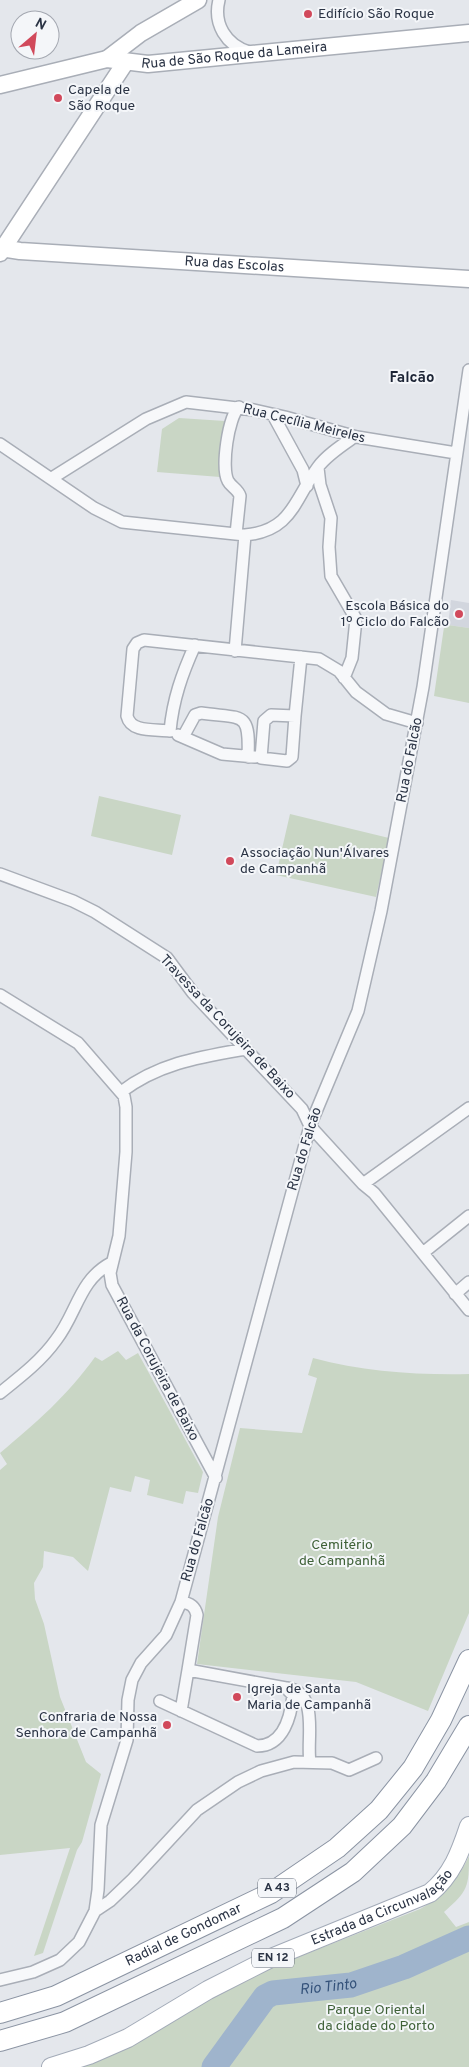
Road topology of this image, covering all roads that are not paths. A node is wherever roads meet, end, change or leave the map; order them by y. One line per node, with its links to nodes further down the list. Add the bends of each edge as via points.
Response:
1 (198, 0): 5 (street, via 141,33)
2 (219, 0): 4 (street, via 218,16 230,44)
3 (469, 33): 4 (street, Rua de São Roque da Lameira)
4 (253, 53): 6 (street, Rua de São Roque da Lameira, via 148,64)
5 (107, 59): 6 (street, Rua de São Roque da Lameira); 7 (street, Rua de São Roque da Lameira)
6 (125, 63): 8 (street)
7 (0, 85)
8 (1, 250): 9 (street, Rua das Escolas)
9 (469, 279)
10 (469, 370): 15 (street, Rua do Falcão)
11 (239, 407): 12 (street, Rua Cecília Meireles); 17 (street, Rua Cecília Meireles, via 186,402 169,407); 19 (street, via 229,430 226,474 228,482 240,496)
12 (273, 414): 13 (street, Rua Cecília Meireles); 18 (street, via 303,470)
13 (354, 437): 15 (street, Rua Cecília Meireles); 16 (street)
14 (0, 444): 17 (street)
15 (456, 453): 25 (street, Rua do Falcão)
16 (318, 468): 18 (street); 23 (street, via 331,518 331,576 356,619 352,658)
17 (52, 478): 19 (street, via 94,508 122,522)
18 (307, 486): 19 (street, via 274,528 262,533)
19 (241, 534): 21 (street)
20 (195, 645): 21 (street); 26 (street, via 178,682); 26 (street, via 144,640 133,649 128,722 134,727)
21 (235, 651): 22 (street)
22 (301, 657): 23 (street, via 319,660 339,671); 24 (street)
23 (344, 678): 25 (street, via 356,692 386,714)
24 (296, 716): 29 (street, via 266,717); 29 (street, via 290,760)
25 (417, 723): 36 (street, Rua do Falcão, via 358,1011)
26 (170, 731): 27 (street)
27 (183, 737): 28 (street, via 222,754); 28 (street, via 195,714 241,719 249,731)
28 (248, 757): 29 (street)
29 (261, 758)
30 (0, 874): 33 (street, Travessa da Corujeira de Baixo, via 95,912 167,958 192,993)
31 (0, 987): 32 (street, Rua da Corujeira de Baixo)
32 (3, 996): 34 (street, Rua da Corujeira de Baixo, via 78,1043)
33 (246, 1049): 34 (street, via 169,1065 145,1075); 36 (street, Travessa da Corujeira de Baixo, via 302,1109)
34 (121, 1092): 40 (street, Rua da Corujeira de Baixo, via 126,1107 126,1152 119,1236)
35 (469, 1108): 37 (street)
36 (310, 1126): 37 (street, Travessa da Corujeira de Baixo); 45 (street, Rua do Falcão)
37 (363, 1184): 39 (street, Travessa da Corujeira de Baixo)
38 (469, 1216): 39 (street)
39 (424, 1252): 42 (street, Travessa da Corujeira de Baixo)
40 (111, 1263): 44 (street, via 90,1277 56,1341); 45 (street, Rua da Corujeira de Baixo, via 112,1285 122,1306)
41 (469, 1282): 42 (street)
42 (454, 1294): 43 (street, Travessa da Corujeira de Baixo)
43 (469, 1310)
44 (0, 1394)
45 (216, 1478): 46 (street, Rua do Falcão)
46 (181, 1602): 48 (street, via 189,1603 197,1615); 56 (street, Rua do Falcão, via 166,1635 137,1668 132,1680 127,1740 101,1825)
47 (469, 1660): 58 (highway, Radial de Gondomar / A 43, via 441,1720 413,1768 379,1810 337,1848 271,1893 56,1996)
48 (188, 1670): 49 (street); 51 (street)
49 (286, 1688): 51 (street, via 293,1695 288,1722 275,1739 261,1746); 54 (street, via 300,1693 308,1705)
50 (160, 1701): 51 (street)
51 (181, 1711)
52 (469, 1726): 59 (highway, Radial de Gondomar / A 43, via 436,1781 402,1826 353,1872 283,1918 65,2022)
53 (376, 1758): 54 (street, via 349,1770 336,1764)
54 (310, 1762): 56 (street, via 294,1762 261,1772 238,1782 208,1802 133,1879)
55 (469, 1826): 60 (main road, Estrada da Circunvalação / EN 12, via 449,1875 430,1893 271,1958 208,1990 128,2038)
56 (95, 1911): 57 (street, via 79,1942 60,1960 33,1972)
57 (0, 1980)
58 (0, 2013)
59 (0, 2041)
60 (51, 2067)

